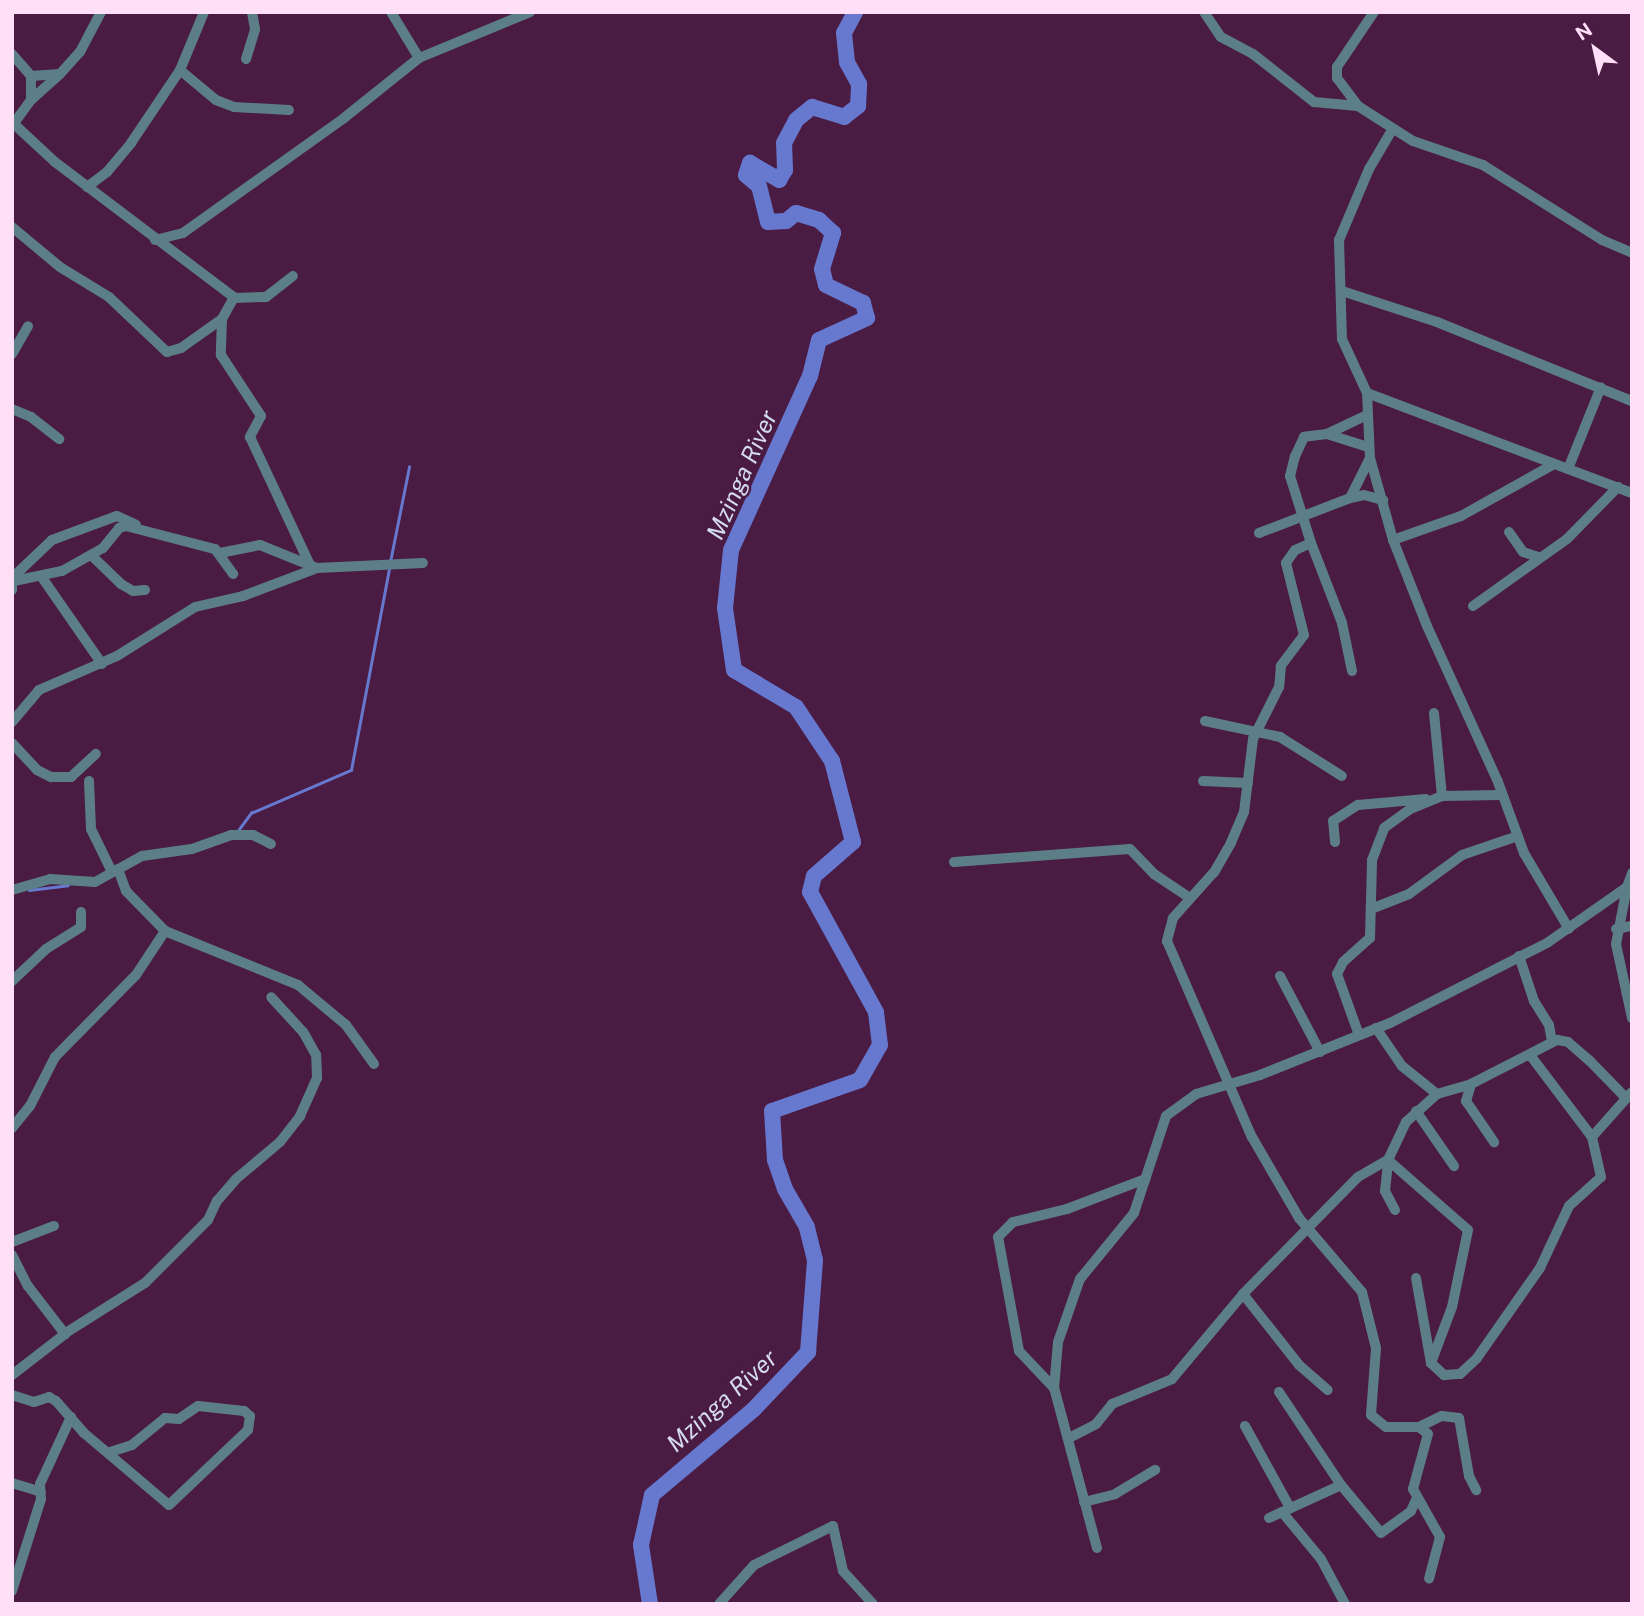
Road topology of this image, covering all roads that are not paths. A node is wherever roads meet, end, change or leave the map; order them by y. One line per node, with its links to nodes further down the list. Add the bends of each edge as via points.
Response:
1 (101, 12): 13 (street, via 80,52)
2 (204, 12): 12 (street)
3 (252, 12): 11 (street, via 255,29)
4 (391, 12): 10 (street)
5 (530, 12): 8 (street)
6 (1204, 12): 16 (street, via 1221,37 1254,54 1314,102)
7 (1374, 12): 16 (street, via 1337,67 1337,78)
8 (504, 17): 10 (street)
9 (12, 54): 14 (street)
10 (419, 58): 22 (street, via 344,118 183,233)
11 (246, 59)
12 (180, 70): 17 (street, via 216,100 234,107); 20 (street, via 131,143 107,172)
13 (60, 75): 14 (street); 15 (street)
14 (31, 76): 15 (street)
15 (32, 100): 18 (street)
16 (1358, 106): 19 (street)
17 (289, 110)
18 (13, 125): 20 (street)
19 (1392, 130): 23 (street, via 1483,165 1602,240); 25 (street, via 1369,169 1339,240)
20 (87, 187): 22 (street)
21 (12, 227): 29 (street, via 60,267 109,297 167,352)
22 (155, 240): 26 (street)
23 (1632, 253)
24 (293, 276): 26 (street, via 266,296)
25 (1342, 291): 32 (street, via 1437,322); 33 (street, via 1343,344)
26 (234, 297): 27 (street)
27 (222, 319): 29 (street); 30 (street)
28 (28, 326): 31 (street)
29 (194, 339): 30 (street, via 205,340)
30 (219, 351): 57 (street, via 261,415 250,435)
31 (12, 354)
32 (1601, 387): 34 (street); 42 (street)
33 (1367, 393): 36 (street); 41 (street)
34 (1632, 401)
35 (12, 409): 38 (street, via 32,417)
36 (1367, 415): 37 (street); 40 (street)
37 (1327, 433): 39 (street); 47 (street, via 1304,437 1295,456 1290,476)
38 (59, 439)
39 (1353, 443): 40 (street); 40 (street)
40 (1369, 457): 45 (street); 46 (street)
41 (1554, 464): 42 (street); 51 (street, via 1461,516)
42 (1568, 469): 43 (street)
43 (1618, 487): 44 (street); 55 (street, via 1567,538)
44 (1632, 493)
45 (1350, 498): 46 (street, via 1364,495); 47 (street)
46 (1383, 500): 51 (street)
47 (1305, 518): 50 (street); 52 (street)
48 (141, 529): 53 (street); 54 (street, via 118,528 107,544); 60 (street, via 117,516 52,540)
49 (1509, 532): 55 (street, via 1523,552)
50 (1259, 533)
51 (1393, 540): 77 (street)
52 (1311, 543): 64 (street, via 1342,623); 70 (street, via 1295,550 1286,563 1303,625 1302,640 1284,659 1279,687)
53 (220, 553): 57 (street, via 260,545); 58 (street)
54 (91, 555): 59 (street, via 62,571); 61 (street, via 121,584 133,591)
55 (1538, 557): 62 (street)
56 (424, 563): 57 (street)
57 (314, 568): 63 (street, via 243,596 195,607)
58 (233, 574)
59 (41, 576): 60 (street); 63 (street)
60 (13, 586)
61 (145, 590)
62 (1473, 606)
63 (102, 664): 66 (street, via 46,686)
64 (1352, 671)
65 (12, 699): 66 (street)
66 (23, 708): 69 (street)
67 (1434, 713): 78 (street)
68 (1205, 721): 70 (street)
69 (12, 722)
70 (1256, 729): 73 (street, via 1292,743); 76 (street)
71 (12, 743): 72 (street, via 51,777 71,777)
72 (96, 754)
73 (1342, 776)
74 (89, 781): 83 (street, via 91,829)
75 (1203, 781): 76 (street)
76 (1248, 783): 87 (street, via 1244,812 1231,843)
77 (1501, 795): 78 (street); 79 (street)
78 (1439, 797): 80 (street, via 1358,805 1333,821); 88 (street, via 1384,828 1372,860)
79 (1518, 836): 88 (street, via 1462,855 1409,894); 91 (street, via 1541,888)
80 (1335, 842)
81 (271, 844): 83 (street, via 253,835 231,835 192,849 142,856)
82 (954, 862): 87 (street, via 1130,849 1154,874)
83 (115, 870): 86 (street, via 95,882 50,878); 93 (street, via 126,891)
84 (1632, 873): 85 (street)
85 (1627, 887): 91 (street); 92 (street)
86 (12, 890)
87 (1190, 898): 105 (street, via 1168,925 1169,950)
88 (1371, 909): 100 (street, via 1370,938 1336,974)
89 (81, 912): 96 (street, via 81,927 46,949)
90 (1632, 926): 92 (street)
91 (1569, 929): 94 (street)
92 (1616, 929): 98 (street)
93 (165, 931): 104 (street, via 299,985 346,1025); 110 (street, via 136,975 55,1057 30,1106)
94 (1518, 956): 99 (street); 101 (street)
95 (1280, 976): 102 (street)
96 (12, 981)
97 (271, 997): 123 (street, via 303,1032 316,1055 317,1078 300,1116 280,1142 236,1179 216,1201 208,1220 145,1283)
98 (1632, 1018)
99 (1376, 1028): 100 (street); 107 (street, via 1402,1066)
100 (1359, 1035): 102 (street)
101 (1552, 1042): 103 (street); 108 (street, via 1568,1042)
102 (1320, 1052): 105 (street)
103 (1530, 1055): 106 (street); 111 (street)
104 (374, 1064)
105 (1232, 1084): 115 (street, via 1196,1094 1173,1108 1163,1122); 118 (street, via 1252,1137)
106 (1471, 1084): 107 (street); 112 (street, via 1469,1108)
107 (1437, 1094): 109 (street)
108 (1629, 1095): 111 (street)
109 (1416, 1111): 113 (street, via 1397,1135); 114 (street)
110 (12, 1128)
111 (1592, 1137): 124 (street, via 1601,1177 1569,1206 1540,1268 1478,1358 1452,1376)
112 (1494, 1142)
113 (1388, 1160): 116 (street, via 1385,1191); 118 (street, via 1358,1177); 124 (street, via 1468,1230 1452,1307)
114 (1454, 1166)
115 (1145, 1179): 126 (street, via 1134,1213 1080,1279 1058,1342); 126 (street, via 1067,1209 1013,1222 998,1237 1019,1351)
116 (1395, 1210)
117 (54, 1226): 119 (street)
118 (1309, 1231): 122 (street); 132 (street, via 1355,1280 1372,1321 1376,1356 1371,1415 1386,1427)
119 (12, 1242)
120 (12, 1255): 123 (street, via 28,1286)
121 (1416, 1278): 124 (street)
122 (1243, 1294): 127 (street, via 1299,1366); 133 (street, via 1172,1379 1112,1404 1096,1423)
123 (64, 1334): 125 (street)
124 (1431, 1363)
125 (12, 1375)
126 (1054, 1388): 133 (street)
127 (1328, 1390)
128 (1279, 1392): 137 (street)
129 (12, 1395): 130 (street, via 34,1402 49,1397)
130 (71, 1417): 134 (street); 139 (street, via 57,1441)
131 (1245, 1426): 142 (street)
132 (1419, 1427): 138 (street, via 1442,1416 1459,1418); 140 (street, via 1429,1437 1414,1481)
133 (1069, 1438): 141 (street)
134 (110, 1452): 134 (street, via 169,1505 248,1430 250,1416 244,1411 198,1406 179,1419 165,1418 132,1445)
135 (1155, 1470): 141 (street, via 1115,1494)
136 (12, 1483): 139 (street)
137 (1341, 1485): 140 (street, via 1381,1533 1411,1511); 142 (street)
138 (1476, 1490)
139 (41, 1492): 146 (street)
140 (1416, 1500): 145 (street, via 1440,1537)
141 (1084, 1502): 144 (street)
142 (1286, 1510): 143 (street); 149 (street, via 1321,1559)
143 (1269, 1518)
144 (1097, 1548)
145 (1429, 1579)
146 (12, 1591)
147 (719, 1604): 148 (street, via 754,1565 833,1526 843,1571)
148 (873, 1604)
149 (1345, 1604)

